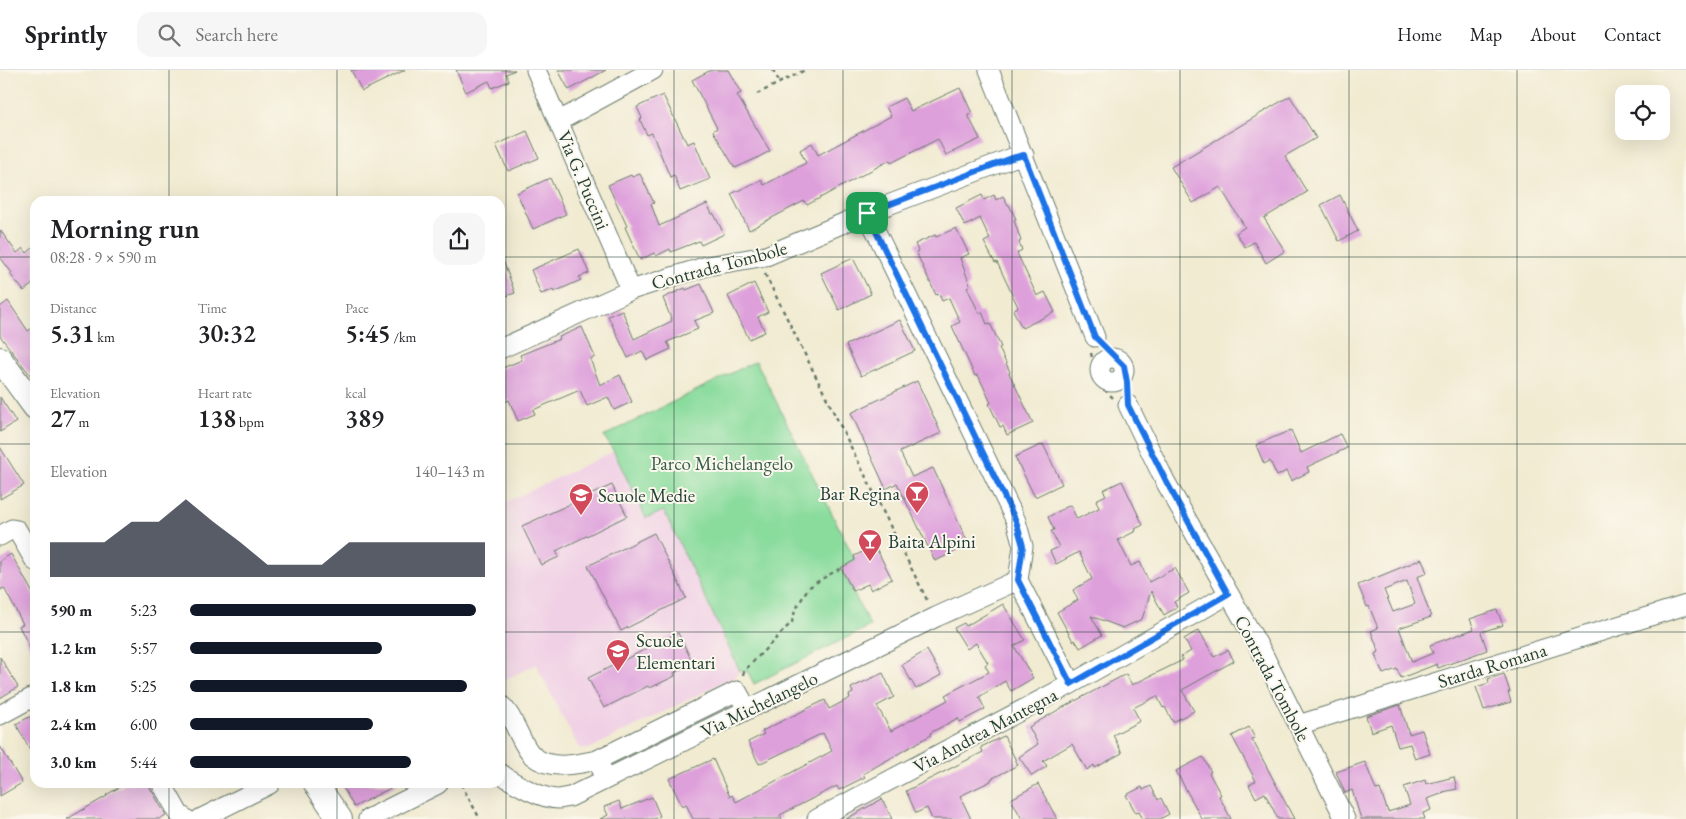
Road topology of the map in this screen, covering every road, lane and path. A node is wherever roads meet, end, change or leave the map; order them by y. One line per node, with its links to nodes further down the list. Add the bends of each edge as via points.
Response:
1 (536, 70): 8 (street, Via G. Puccini)
2 (653, 70): 8 (street)
3 (773, 70): 6 (path)
4 (805, 70): 6 (path)
5 (989, 70): 9 (street)
6 (780, 83): 7 (path)
7 (757, 94)
8 (559, 121): 12 (street, Via G. Puccini)
9 (1024, 155): 10 (street, Contrada Tombole); 13 (street)
10 (867, 213): 12 (street, Contrada Tombole, via 766,256 707,266); 23 (street, via 1016,521 1023,546)
11 (765, 274): 26 (path)
12 (630, 290): 14 (street, Contrada Tombole)
13 (1095, 337): 16 (street); 17 (street)
14 (505, 347)
15 (0, 359): 18 (main road)
16 (1121, 367): 17 (street, via 1123,377 1117,382); 19 (street, Contrada Tombole, via 1127,382)
17 (1103, 376): 19 (street, Contrada Tombole)
18 (30, 400)
19 (1128, 405): 24 (street, Contrada Tombole)
20 (9, 533): 21 (street)
21 (30, 556)
22 (841, 568): 28 (path, via 808,588 792,622 744,671)
23 (1018, 580): 26 (street, Via Michelangelo); 27 (street)
24 (1228, 594): 27 (street, Via Andrea Mantegna); 33 (street, Contrada Tombole, via 1263,654)
25 (1686, 604): 33 (street, Starda Romana)
26 (936, 617): 31 (street, Via Michelangelo)
27 (1071, 684): 47 (street, Via Andrea Mantegna)
28 (737, 691): 31 (street); 34 (street)
29 (30, 699): 32 (street)
30 (505, 709): 34 (street, via 533,756 560,766)
31 (747, 710): 36 (street, Via Michelangelo)
32 (0, 715)
33 (1298, 725): 48 (street, Contrada Tombole)
34 (597, 760): 36 (street)
35 (505, 776): 36 (street, Via Michelangelo, via 523,787 558,799 570,797)
36 (606, 778)
37 (164, 788): 42 (street, via 179,814)
38 (262, 788): 43 (street)
39 (319, 788): 44 (main road)
40 (430, 788): 45 (street)
41 (464, 788): 46 (path)
42 (186, 819)
43 (200, 819)
44 (340, 819)
45 (368, 819)
46 (480, 819)
47 (817, 819)
48 (1345, 819)

